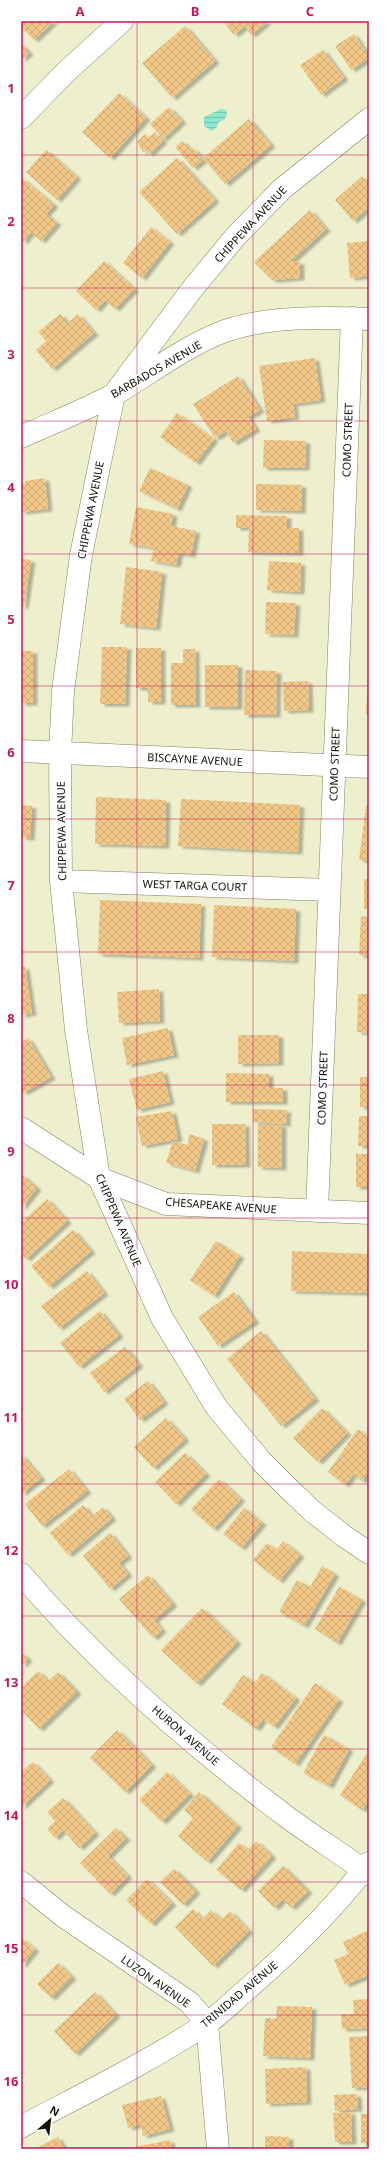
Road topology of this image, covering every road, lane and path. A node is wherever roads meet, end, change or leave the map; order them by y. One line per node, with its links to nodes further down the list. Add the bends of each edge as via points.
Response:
1 (122, 21): 2 (street, via 67,71)
2 (21, 118)
3 (369, 119): 5 (street, CHIPPEWA AVENUE, via 282,189 236,236 193,288)
4 (360, 318): 5 (street, BARBADOS AVENUE, via 262,323 226,331 190,347); 9 (street, COMO STREET)
5 (114, 394): 6 (street, BARBADOS AVENUE); 8 (street, CHIPPEWA AVENUE, via 81,555 63,684)
6 (21, 437)
7 (21, 751): 8 (street, BISCAYNE AVENUE)
8 (60, 753): 9 (street, BISCAYNE AVENUE); 11 (street, CHIPPEWA AVENUE)
9 (334, 765): 10 (street, BISCAYNE AVENUE); 12 (street, COMO STREET)
10 (369, 766)
11 (61, 881): 12 (street, WEST TARGA COURT); 14 (street, CHIPPEWA AVENUE, via 76,1030)
12 (329, 890): 15 (street, COMO STREET)
13 (21, 1128): 14 (street, CHESAPEAKE AVENUE)
14 (99, 1178): 15 (street, CHESAPEAKE AVENUE, via 166,1204); 17 (street, CHIPPEWA AVENUE, via 162,1318 217,1408 262,1462 312,1511)
15 (317, 1210): 16 (street, CHESAPEAKE AVENUE)
16 (369, 1213)
17 (369, 1553)
18 (21, 1574): 19 (street, HURON AVENUE, via 125,1681 181,1732 288,1818)
19 (367, 1869): 21 (street, TRINIDAD AVENUE, via 306,1935)
20 (21, 1882): 21 (street, LUZON AVENUE, via 63,1916 189,2002)
21 (207, 2023): 22 (street, TRINIDAD AVENUE, via 107,2082); 23 (street)
22 (21, 2127)
23 (218, 2149)

